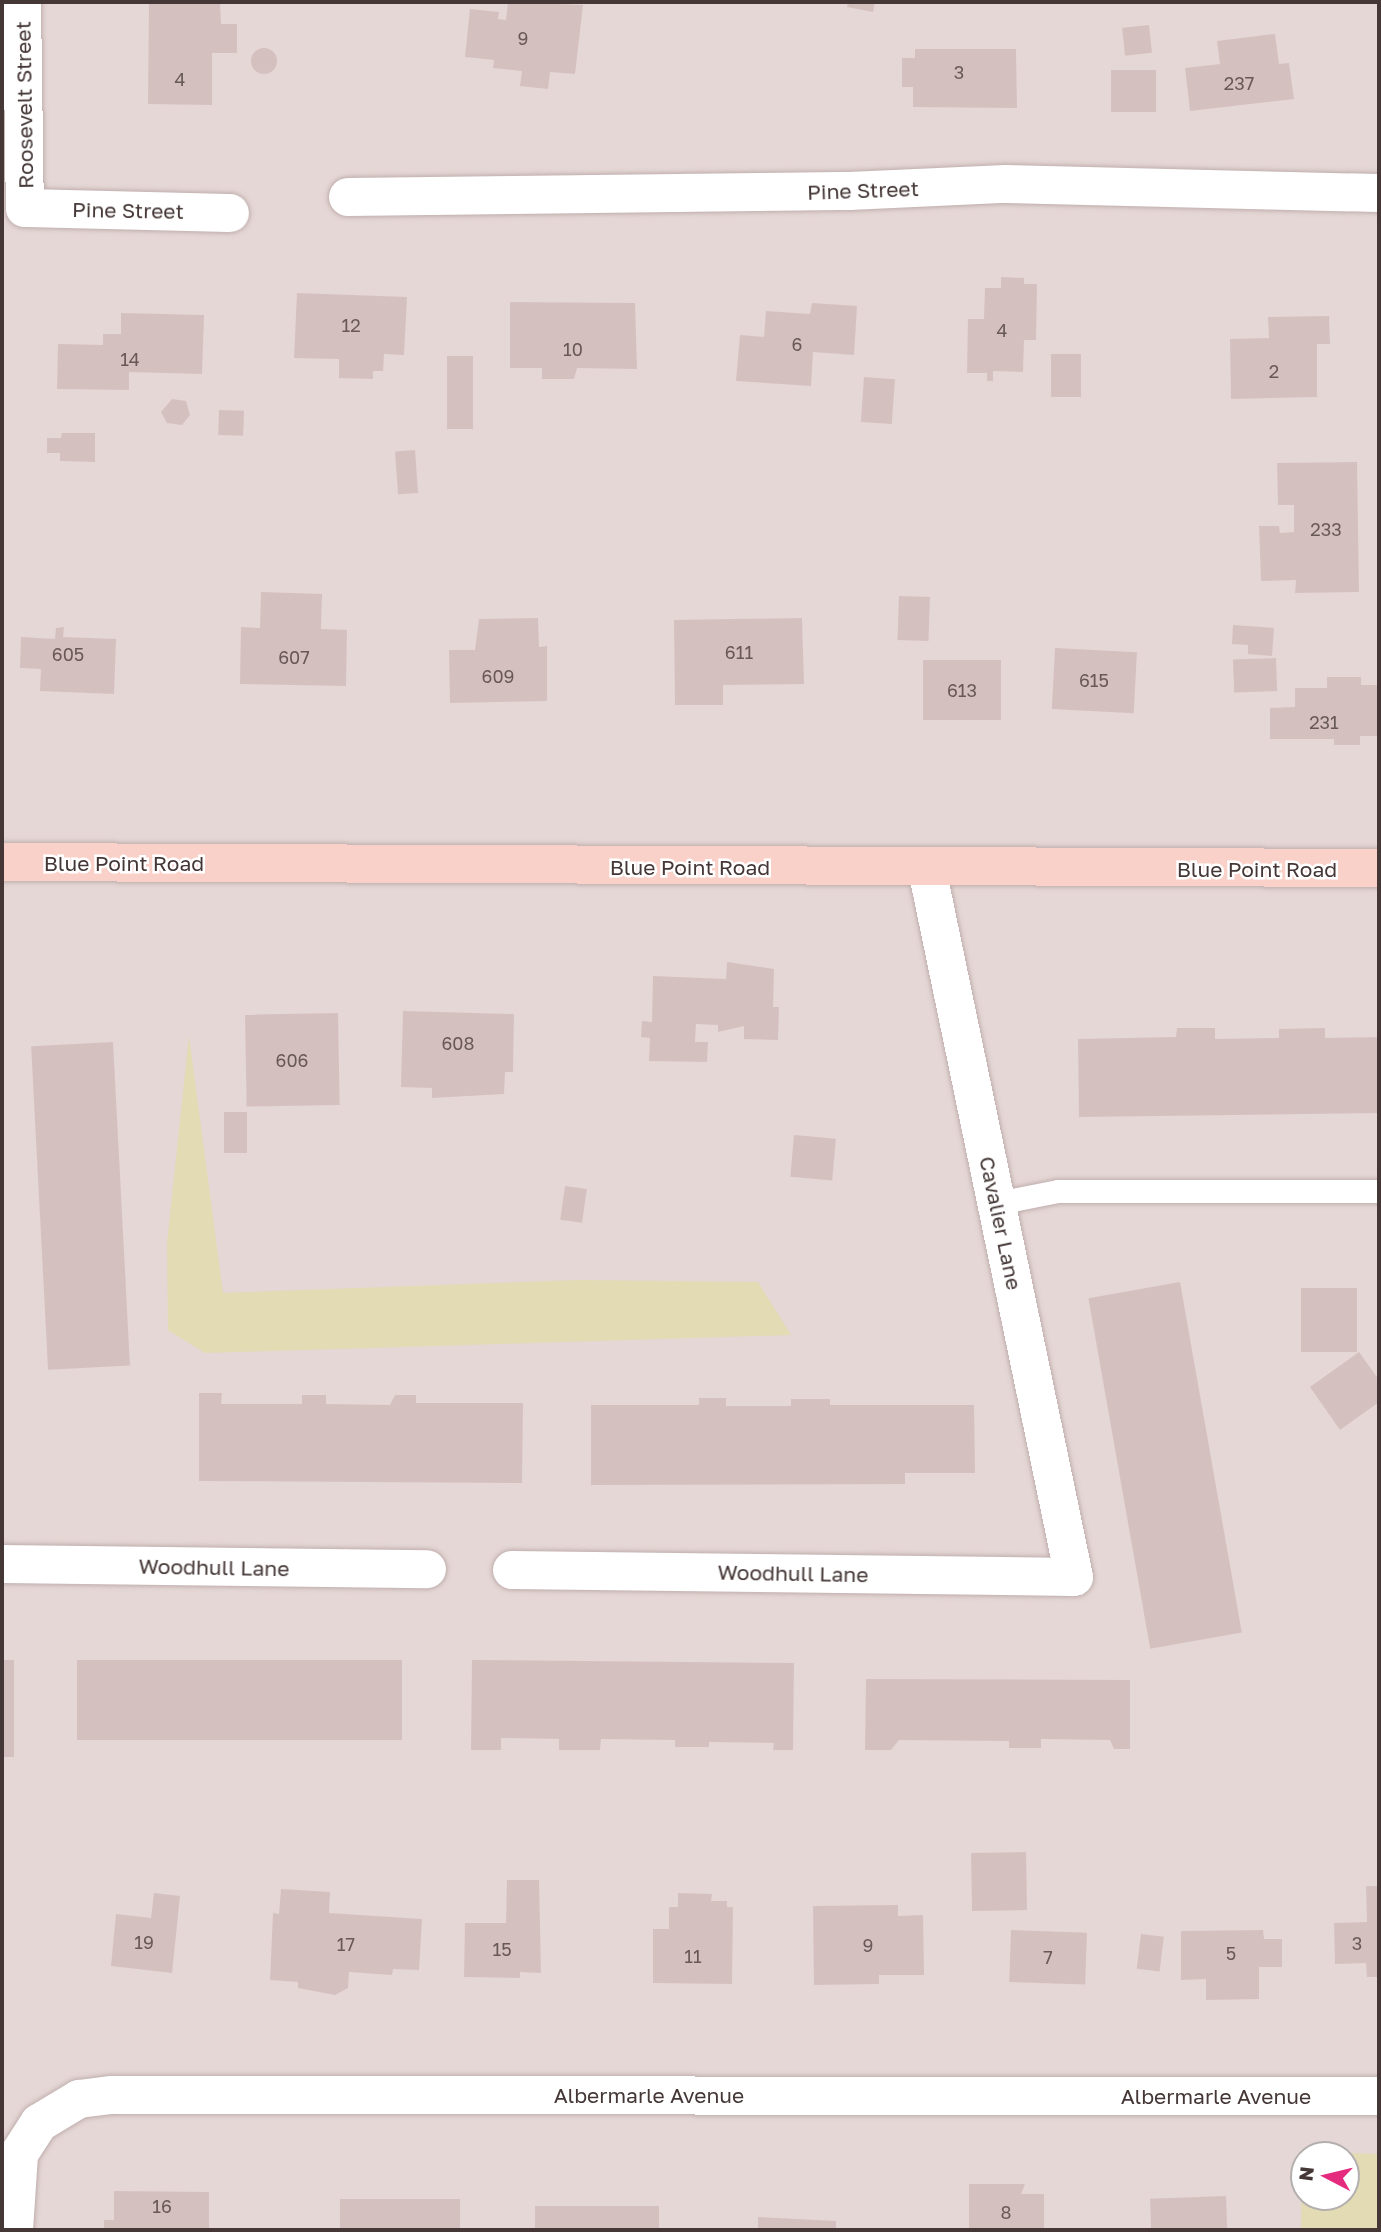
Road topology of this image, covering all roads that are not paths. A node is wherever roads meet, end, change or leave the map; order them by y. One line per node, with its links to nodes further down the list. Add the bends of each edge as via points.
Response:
1 (22, 2): 4 (street, Roosevelt Street)
2 (1379, 193): 3 (street, Pine Street, via 1006,184 849,191)
3 (348, 197)
4 (25, 208): 5 (street, Pine Street)
5 (230, 213)
6 (2, 862): 8 (street, Blue Point Road)
7 (1379, 868): 8 (street, Blue Point Road)
8 (928, 869): 10 (street, Cavalier Lane)
9 (1379, 1191): 10 (lane, via 1058,1191)
10 (997, 1203): 14 (street, Cavalier Lane)
11 (2, 1564): 12 (street, Woodhull Lane)
12 (427, 1569)
13 (512, 1570): 14 (street, Woodhull Lane)
14 (1074, 1577)
15 (1379, 2096): 16 (street, Albermarle Avenue, via 101,2096 79,2099 39,2123 19,2154)
16 (13, 2230)

